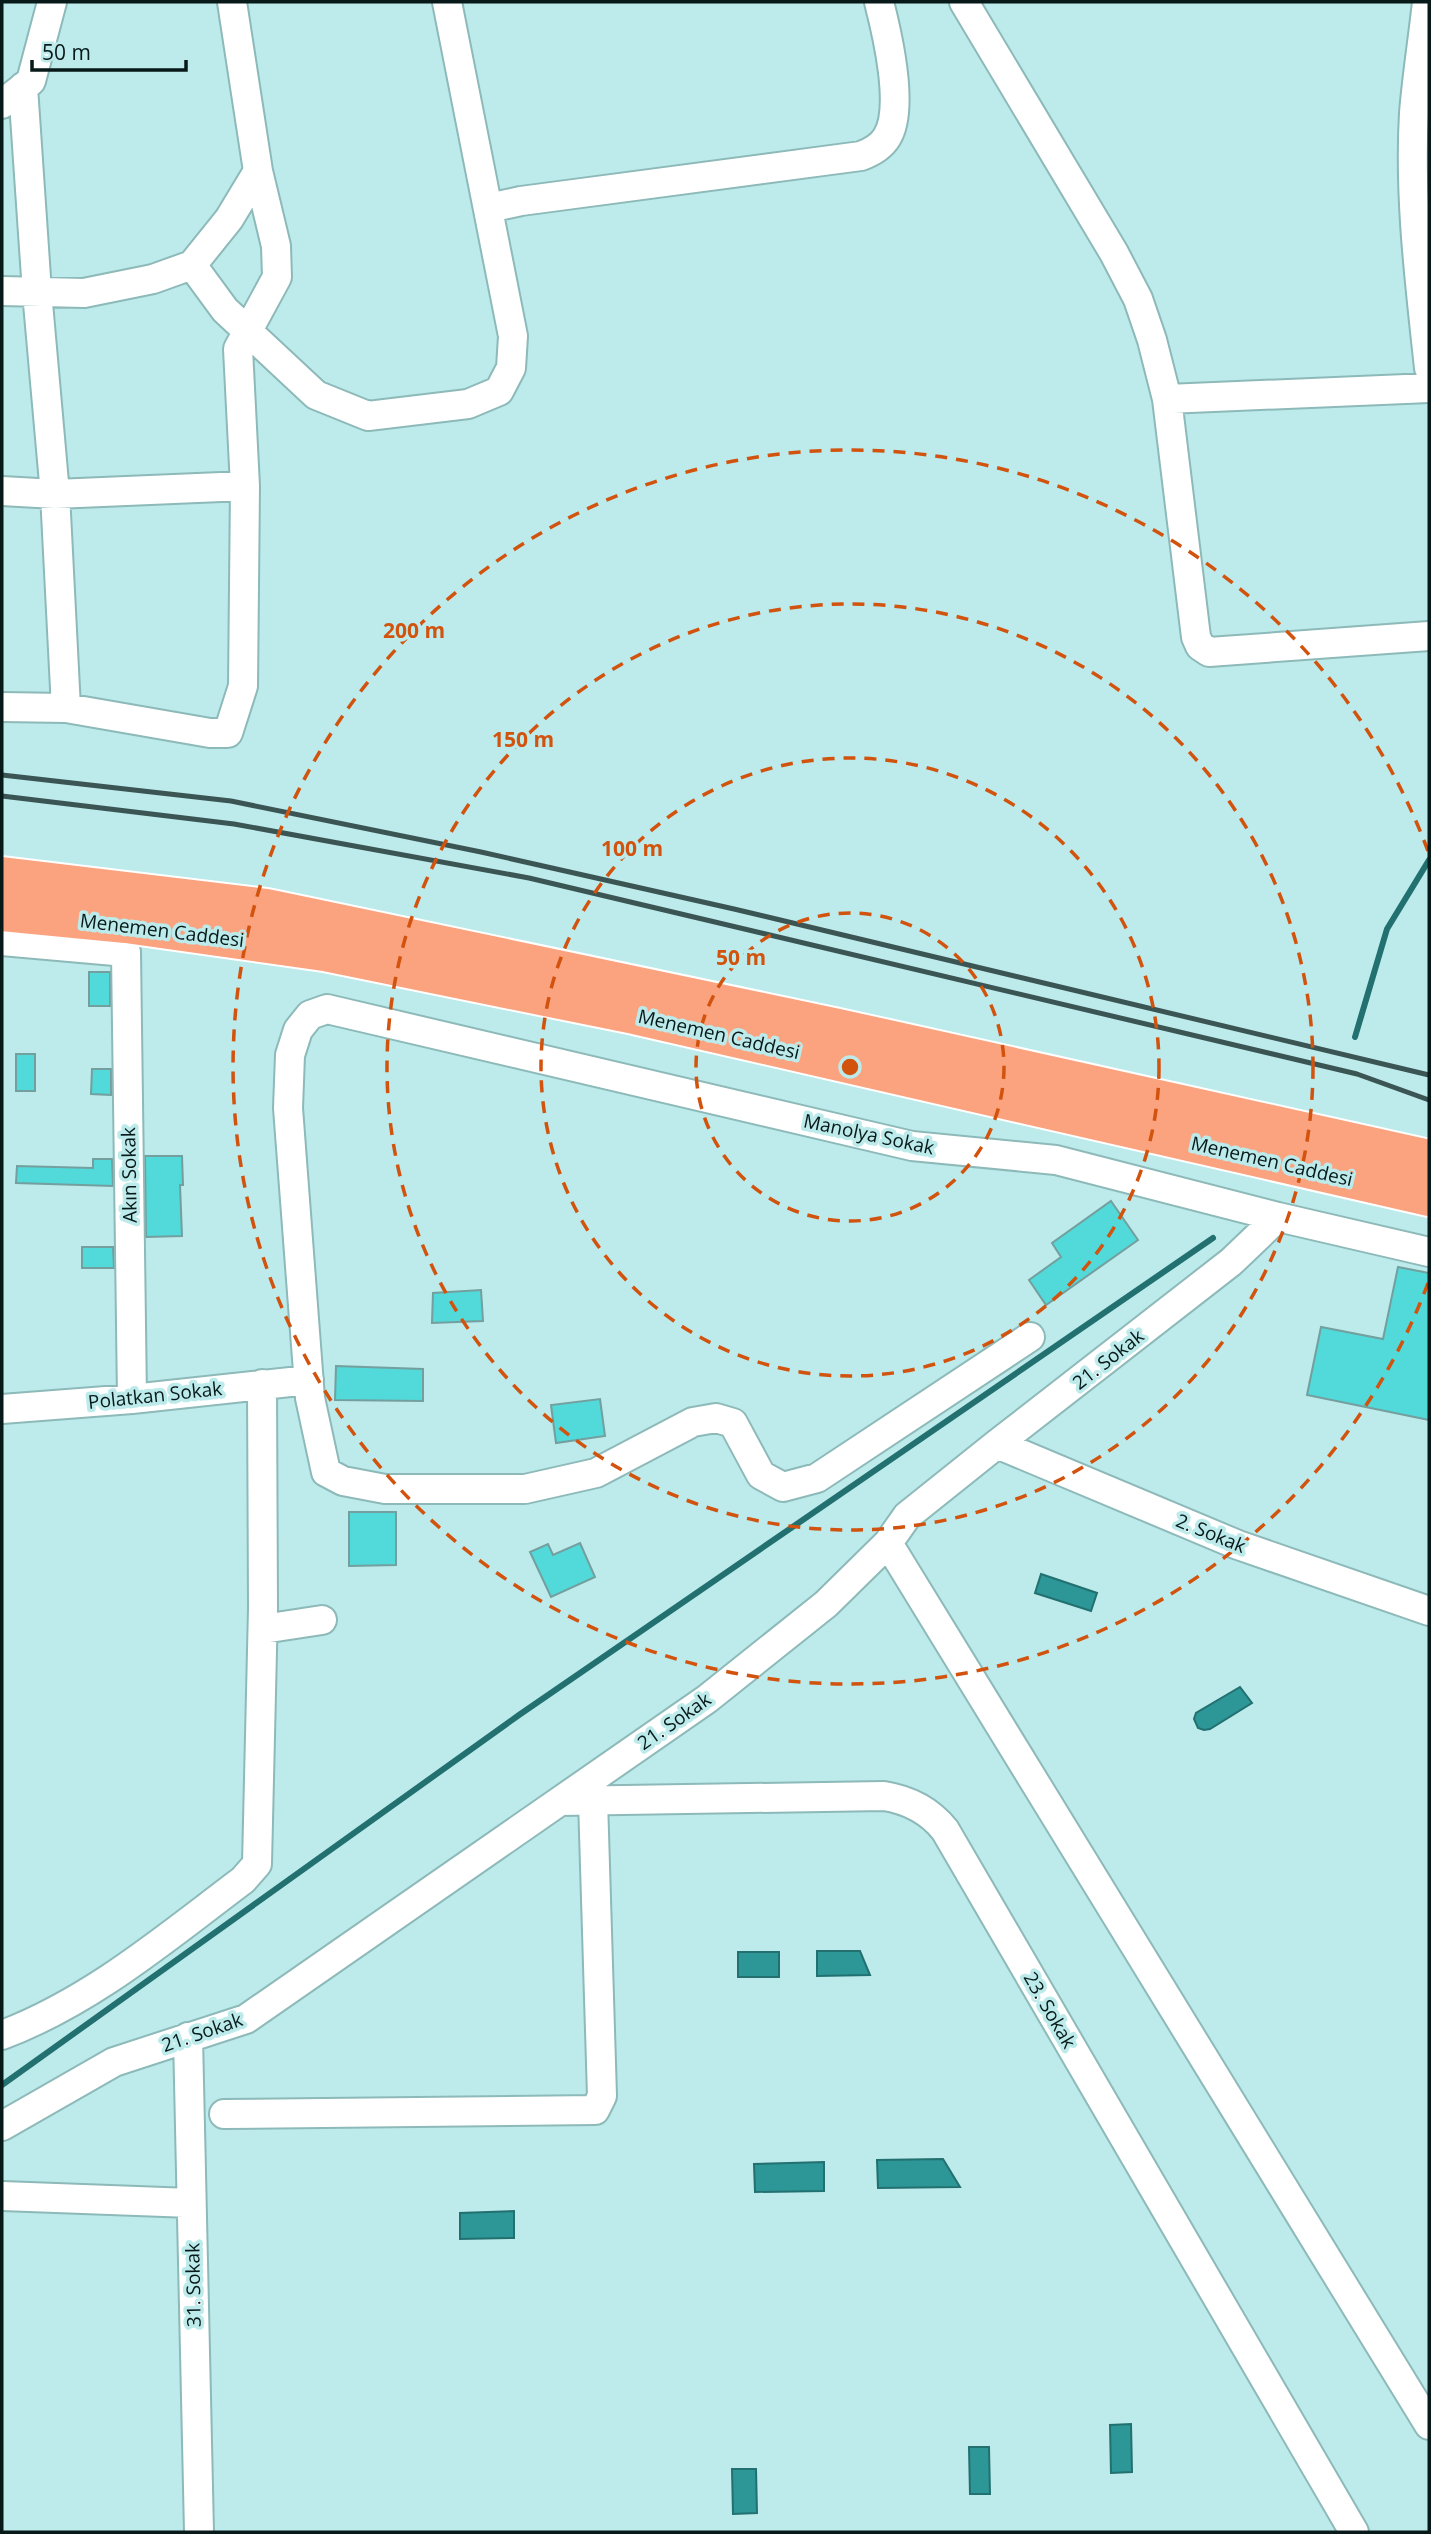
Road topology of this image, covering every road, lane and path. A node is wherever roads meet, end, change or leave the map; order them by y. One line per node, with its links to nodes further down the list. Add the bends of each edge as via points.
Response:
1 (52, 2): 7 (street, via 32,81)
2 (232, 2): 8 (street)
3 (447, 2): 9 (street)
4 (879, 2): 9 (street, via 892,58 893,105 888,136 872,152)
5 (964, 2): 16 (street, via 1138,299)
6 (1427, 2): 14 (street, via 1414,113 1414,173)
7 (13, 95): 12 (street)
8 (258, 171): 10 (street, via 229,219); 13 (street, via 276,246 277,277)
9 (489, 208): 13 (street, via 513,336 511,368 499,391 468,404 368,416 316,395)
10 (192, 265): 12 (street, via 153,279 84,293); 13 (street)
11 (2, 291): 12 (street)
12 (37, 292): 19 (street)
13 (247, 332): 17 (street, via 238,349)
14 (1429, 368)
15 (1429, 388): 16 (street)
16 (1167, 399): 20 (street, via 1200,646 1209,652)
17 (245, 486): 19 (street); 22 (street, via 243,687 228,733)
18 (2, 491): 19 (street)
19 (55, 494): 22 (street)
20 (1429, 636)
21 (2, 707): 22 (street)
22 (66, 708)
23 (2, 876): 26 (highway, Menemen Caddesi, via 267,908)
24 (2, 912): 27 (highway, Menemen Caddesi, via 324,952 648,1018)
25 (2, 941): 33 (street, Akın Sokak, via 126,952)
26 (1429, 1159)
27 (1429, 1197)
28 (1278, 1217): 29 (street, Manolya Sokak); 31 (street, Manolya Sokak, via 1056,1160 912,1146 327,1009 310,1015 298,1030 290,1055 288,1108); 35 (street, 21. Sokak, via 1231,1262)
29 (1429, 1252)
30 (1030, 1337): 31 (street, via 817,1478 783,1487 761,1475 733,1423 716,1418 693,1422 596,1473 525,1489 385,1489 343,1481 326,1472)
31 (309, 1380): 32 (street, Polatkan Sokak)
32 (262, 1384): 33 (street, Polatkan Sokak); 39 (street)
33 (132, 1399): 34 (street, Polatkan Sokak)
34 (2, 1409)
35 (997, 1444): 36 (street, 21. Sokak, via 907,1516); 37 (street, 2. Sokak, via 1238,1545)
36 (888, 1544): 41 (street, 21. Sokak, via 826,1604 707,1699); 48 (street)
37 (1429, 1611)
38 (322, 1620): 39 (street)
39 (263, 1629): 42 (street, via 257,1864 243,1880 112,1978 31,2024)
40 (593, 1800): 41 (street, 23. Sokak); 44 (street, via 602,2096 595,2110); 50 (street, 23. Sokak, via 884,1796 917,1805 937,1819)
41 (560, 1801): 43 (street, 21. Sokak, via 246,2019)
42 (2, 2035)
43 (188, 2037): 45 (street, 21. Sokak, via 114,2062); 47 (street, 31. Sokak)
44 (224, 2114)
45 (2, 2126)
46 (2, 2196): 47 (street)
47 (191, 2203): 49 (street, 31. Sokak)
48 (1429, 2425)
49 (199, 2532)
50 (1354, 2532)

